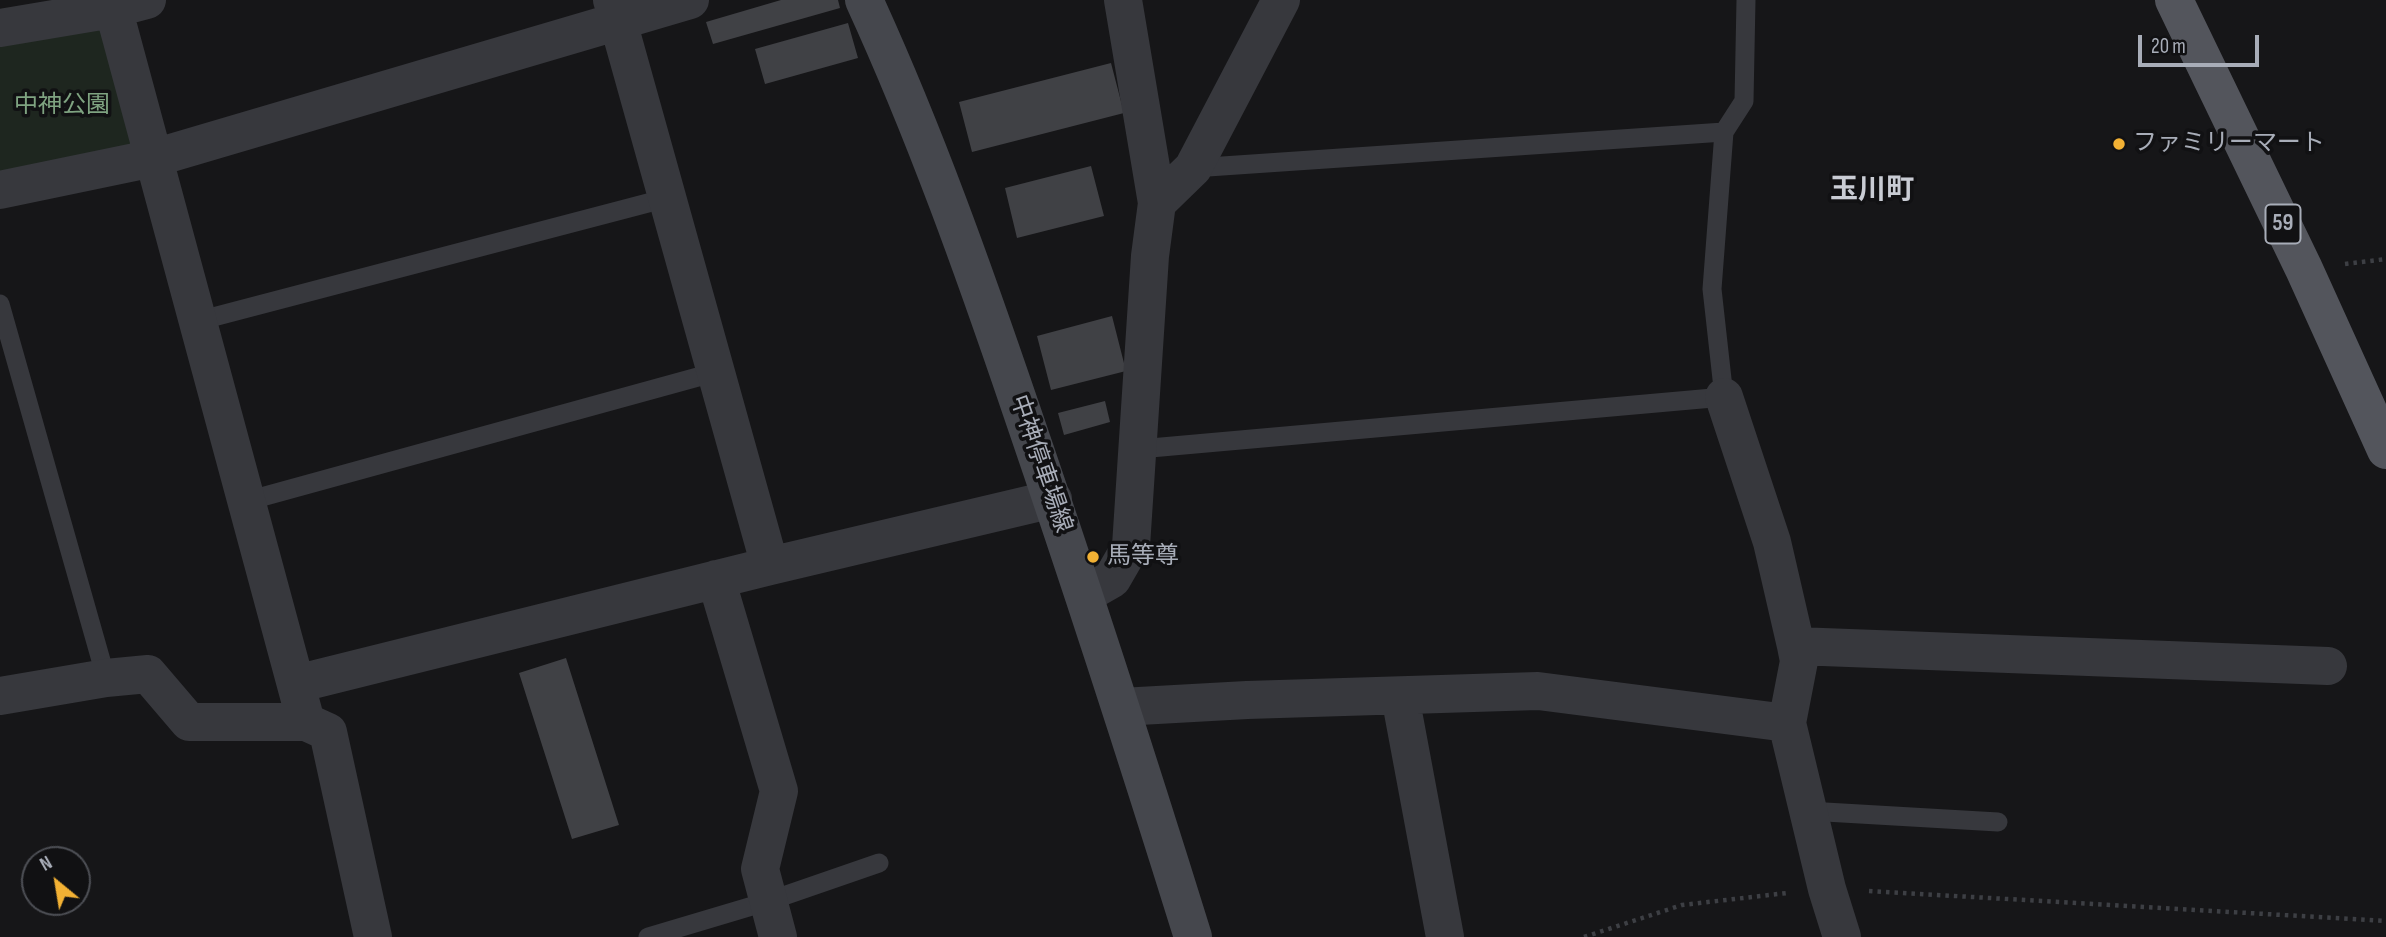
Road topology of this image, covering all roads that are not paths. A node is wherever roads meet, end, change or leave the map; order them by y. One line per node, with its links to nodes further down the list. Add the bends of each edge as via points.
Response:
1 (690, 0): 8 (street)
2 (864, 0): 22 (main road, 中神停車場線, via 967,251)
3 (1124, 0): 15 (street)
4 (1281, 0): 12 (street)
5 (1746, 0): 10 (lane, via 1744,101)
6 (2174, 0): 21 (main road, 59)
7 (124, 3): 9 (street); 11 (street)
8 (615, 11): 11 (street); 14 (street)
9 (0, 28)
10 (1724, 132): 12 (lane); 19 (lane, via 1712,289)
11 (154, 158): 13 (street); 17 (street)
12 (1194, 168): 15 (street)
13 (0, 190)
14 (667, 198): 17 (lane); 18 (street)
15 (1157, 203): 20 (street)
16 (0, 304): 29 (lane)
17 (198, 321): 23 (street)
18 (716, 372): 23 (lane); 24 (street)
19 (1724, 397): 20 (lane); 27 (street, via 1772,542)
20 (1139, 449): 26 (street, via 1131,547 1112,579)
21 (2386, 450)
22 (1053, 499): 24 (street); 26 (main road, 中神停車場線)
23 (247, 501): 30 (street)
24 (770, 566): 25 (street)
25 (716, 579): 30 (street); 39 (street, via 779,791 760,869)
26 (1084, 595): 33 (main road, 中神停車場線)
27 (1796, 646): 28 (street); 35 (street, via 1799,661)
28 (2328, 666)
29 (106, 678): 31 (street); 34 (street, via 148,674 189,722)
30 (296, 684): 34 (street)
31 (0, 696)
32 (1400, 696): 33 (street); 35 (street, via 1538,691); 43 (street)
33 (1121, 707): 42 (main road, 中神停車場線)
34 (306, 722): 40 (street, via 328,732)
35 (1787, 723): 36 (street)
36 (1808, 811): 37 (lane); 44 (street)
37 (1998, 822)
38 (878, 863): 39 (lane)
39 (773, 919): 41 (lane)
40 (373, 937)
41 (648, 937)
42 (1193, 937)
43 (1445, 937)
44 (1842, 937)

